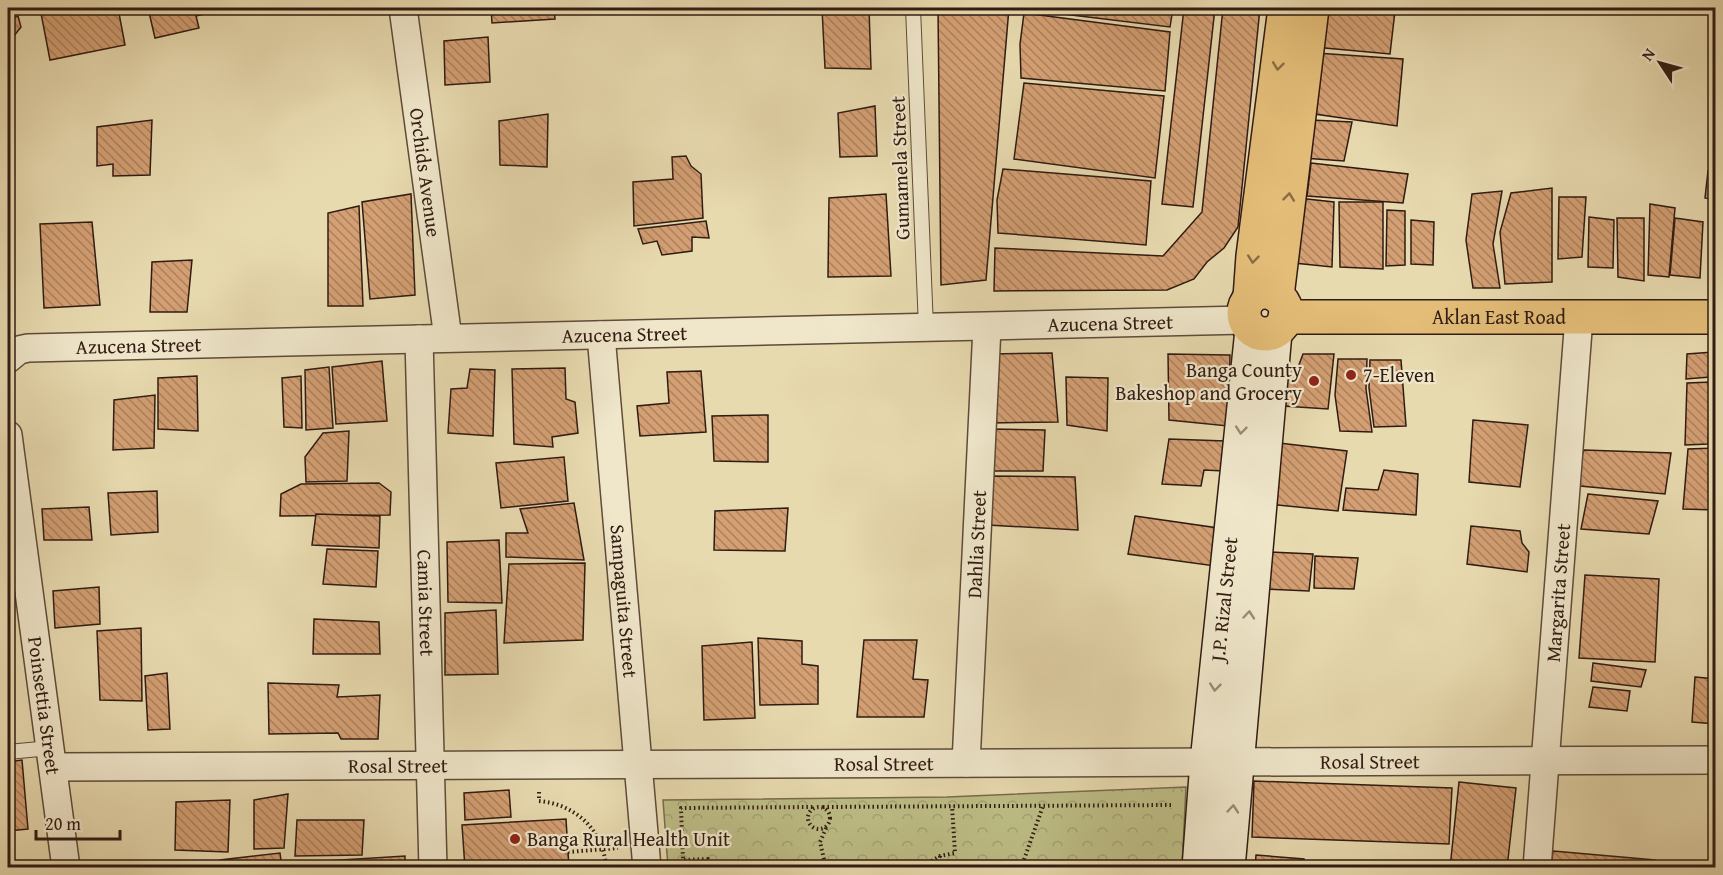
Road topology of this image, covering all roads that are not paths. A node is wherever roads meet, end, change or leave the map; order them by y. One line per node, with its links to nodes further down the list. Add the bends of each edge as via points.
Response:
1 (403, 8): 11 (street, Orchids Avenue)
2 (913, 8): 9 (lane, Gumamela Street)
3 (1286, 8): 5 (main road, one-way to 5, via 1253,256)
4 (1312, 8): 5 (main road, one-way to 4)
5 (1264, 316): 6 (main road, Aklan East Road); 8 (street, Azucena Street); 19 (main road, J.P. Rizal Street)
6 (1579, 317): 7 (main road, Aklan East Road); 18 (street, Margarita Street)
7 (1716, 317)
8 (987, 327): 9 (street, Azucena Street); 20 (street, Dahlia Street)
9 (926, 328): 10 (street, Azucena Street)
10 (602, 335): 11 (street, Azucena Street); 21 (street, Sampaguita Street)
11 (448, 338): 12 (street, Azucena Street)
12 (419, 339): 13 (street, Azucena Street, via 28,348); 22 (street, Camia Street)
13 (8, 359)
14 (8, 435): 16 (street, Poinsettia Street)
15 (8, 752): 16 (lane)
16 (52, 757): 22 (street, Rosal Street); 24 (street, Poinsettia Street)
17 (1716, 760): 18 (street, Rosal Street)
18 (1545, 761): 19 (street, Rosal Street); 28 (street, Margarita Street)
19 (1222, 762): 20 (street, Rosal Street); 26 (main road, J.P. Rizal Street); 27 (main road, J.P. Rizal Street, one-way to 19)
20 (966, 763): 21 (street, Rosal Street)
21 (638, 765): 22 (street, Rosal Street); 23 (street, Sampaguita Street)
22 (430, 766): 25 (street, Camia Street)
23 (646, 857)
24 (66, 867)
25 (433, 867)
26 (1199, 867)
27 (1228, 867)
28 (1537, 867)

